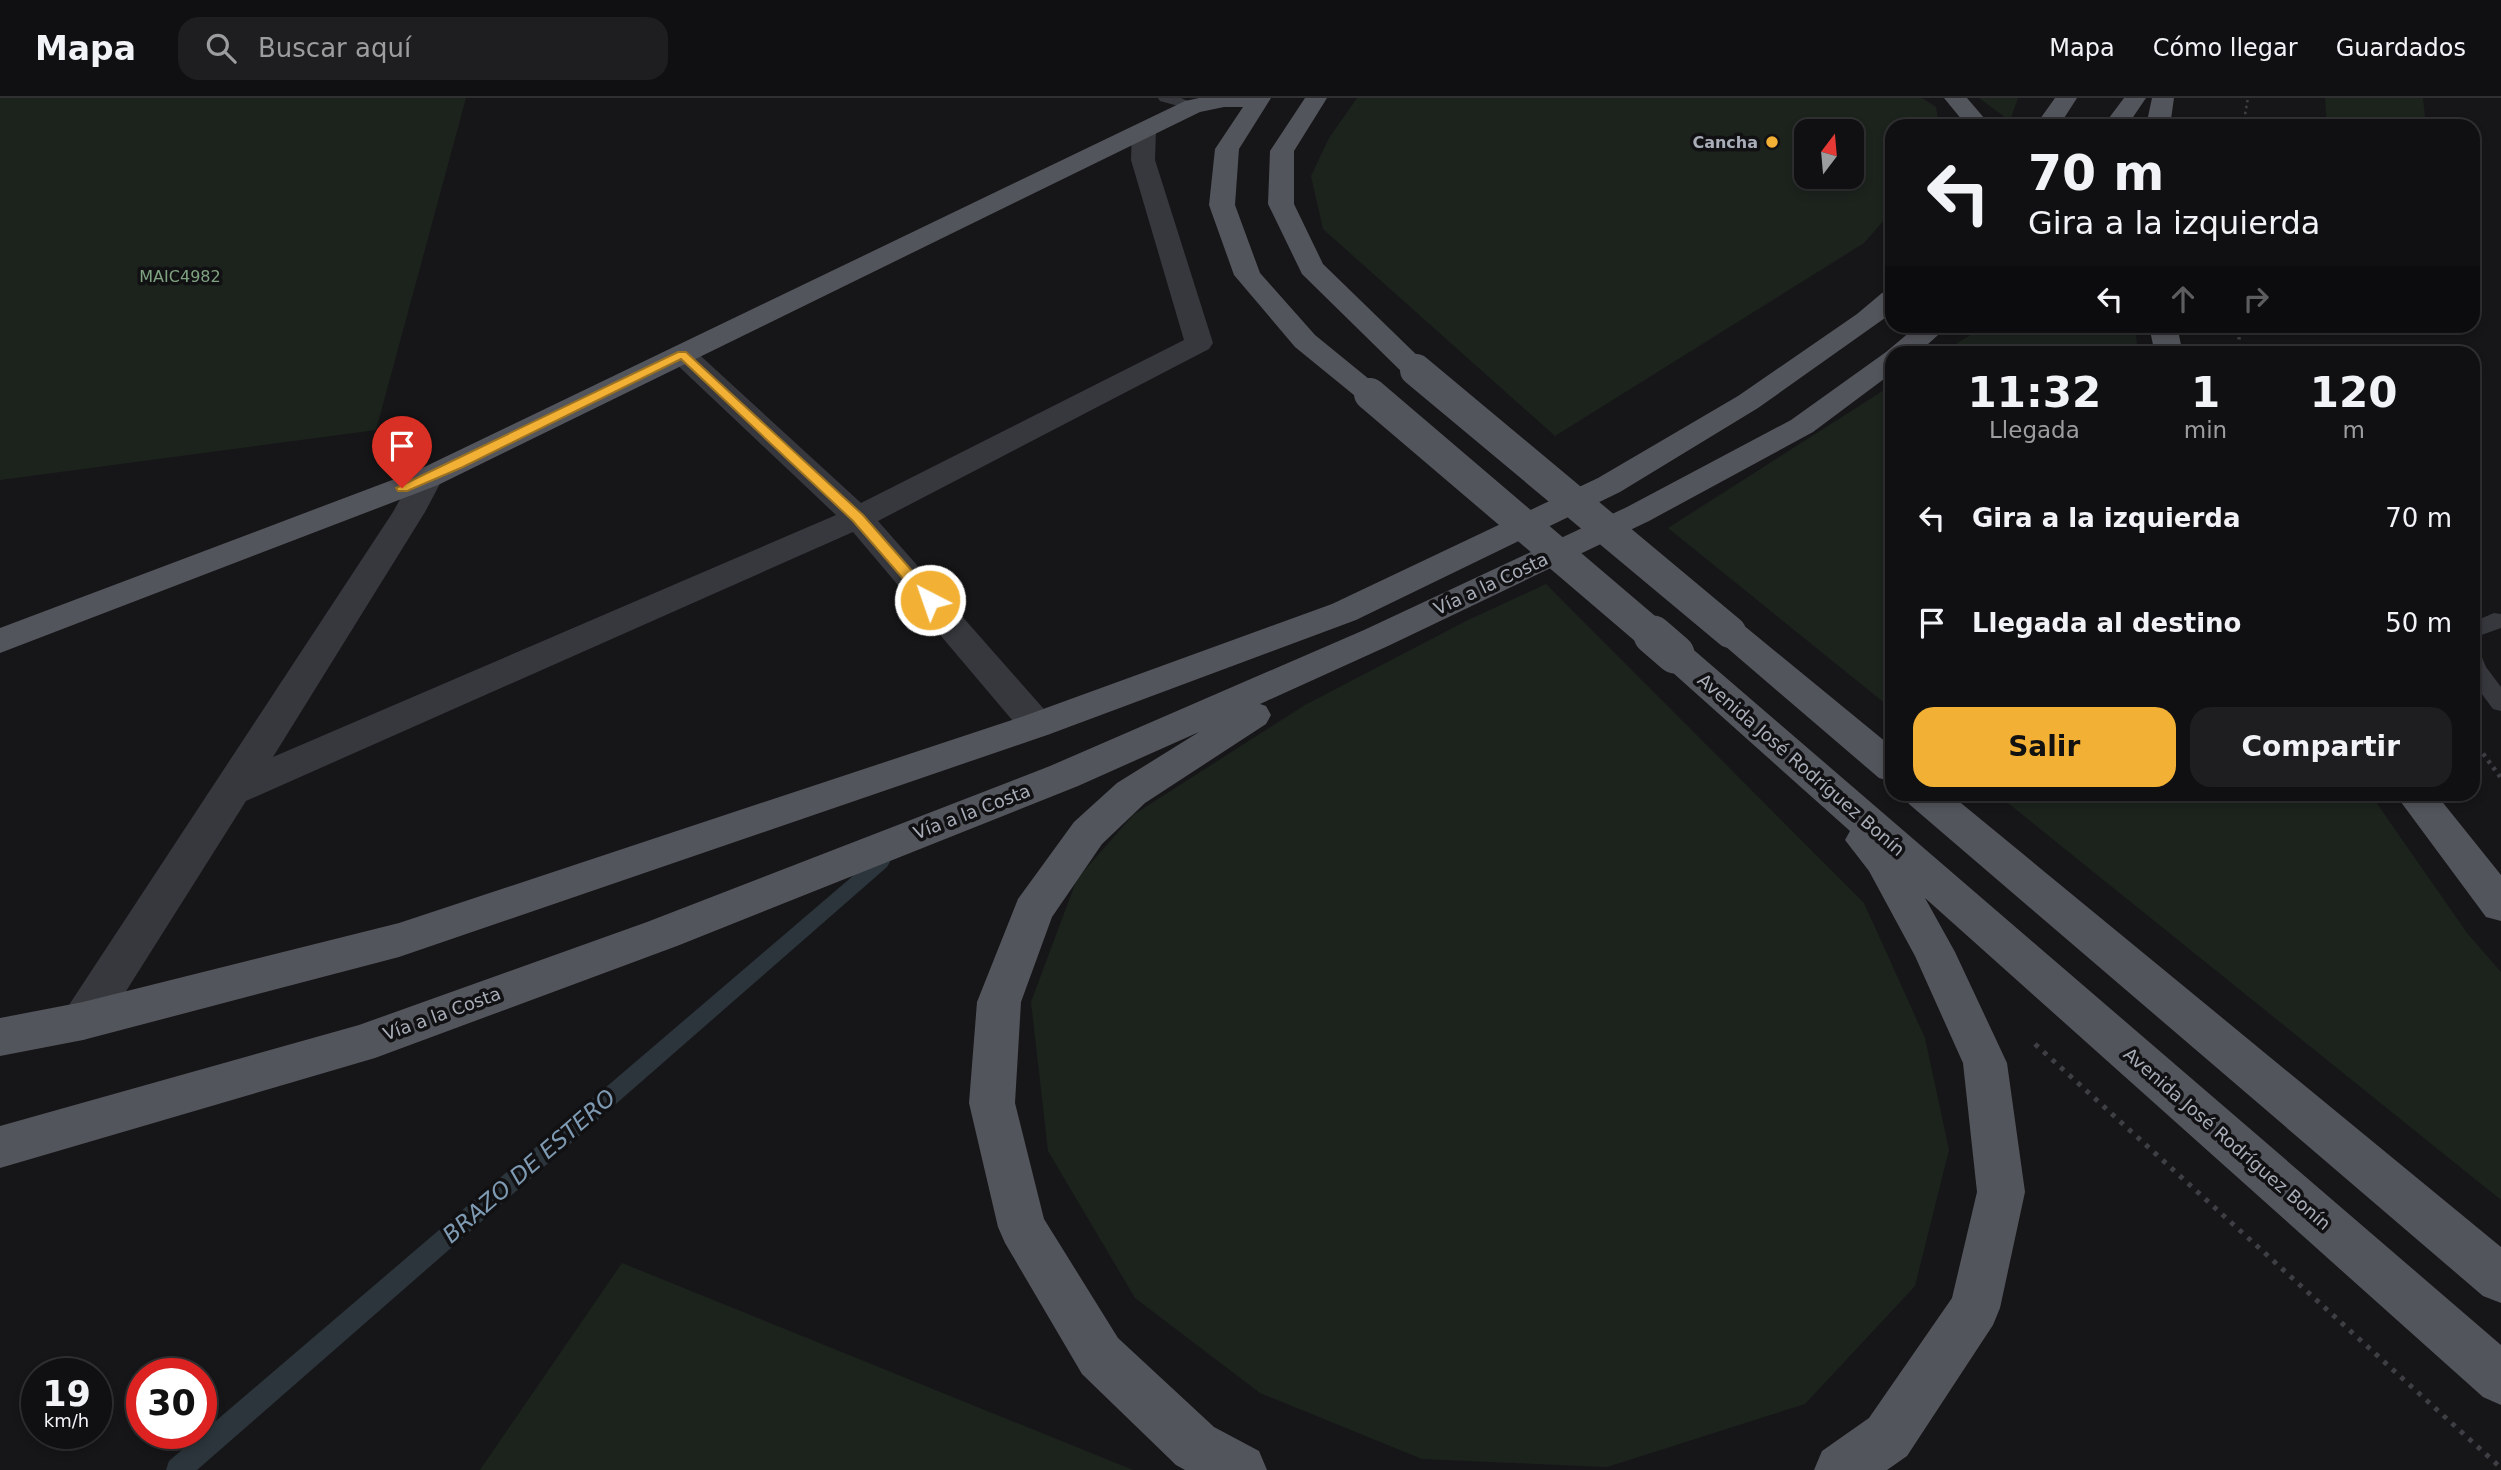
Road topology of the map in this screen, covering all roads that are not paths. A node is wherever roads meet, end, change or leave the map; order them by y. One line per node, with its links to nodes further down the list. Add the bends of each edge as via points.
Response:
1 (1165, 98): 8 (lane)
2 (1316, 98): 29 (main road, bridge, via 1282,150 1281,204 1311,268 1416,370)
3 (1955, 98): 9 (main road)
4 (2066, 98): 10 (main road)
5 (2135, 98): 11 (main road)
6 (2163, 98): 12 (main road)
7 (1259, 99): 8 (main road); 28 (main road, Avenida José Rodríguez Bonín, bridge, via 1227,149 1222,205 1247,275 1305,341)
8 (1193, 106): 13 (main road)
9 (1973, 119)
10 (2052, 119)
11 (2120, 119)
12 (2159, 119)
13 (1144, 130): 17 (main road); 20 (street, via 1143,160 1199,343)
14 (1885, 305): 27 (main road, via 1748,402 1609,485 1344,612)
15 (1925, 333): 16 (main road)
16 (1909, 346)
17 (682, 354): 19 (main road); 20 (street)
18 (1885, 364): 23 (main road, Vía a la Costa, via 1802,426 1729,467)
19 (428, 478): 24 (main road); 30 (street)
20 (858, 518): 27 (street); 30 (street)
21 (2501, 621): 22 (lane)
22 (2480, 627)
23 (1376, 638): 36 (main road, Vía a la Costa, via 1064,776 662,934 359,1044); 39 (main road, via 1131,793 1088,833 1033,911 999,1002 992,1104 1022,1227 1100,1356 1195,1446)
24 (0, 641)
25 (2480, 676): 26 (lane)
26 (2501, 703)
27 (1037, 724): 34 (main road, via 399,940)
28 (1771, 738): 38 (main road, Avenida José Rodríguez Bonín); 40 (main road, via 1883,860 1934,951 1985,1063 2001,1192 1975,1308 1888,1437)
29 (1885, 762)
30 (232, 791): 34 (street)
31 (1931, 801): 37 (main road)
32 (2419, 801): 33 (main road)
33 (2501, 905)
34 (83, 1021): 35 (main road)
35 (0, 1037)
36 (0, 1147)
37 (2501, 1279)
38 (2501, 1379)
39 (1240, 1470)
40 (1841, 1470)

